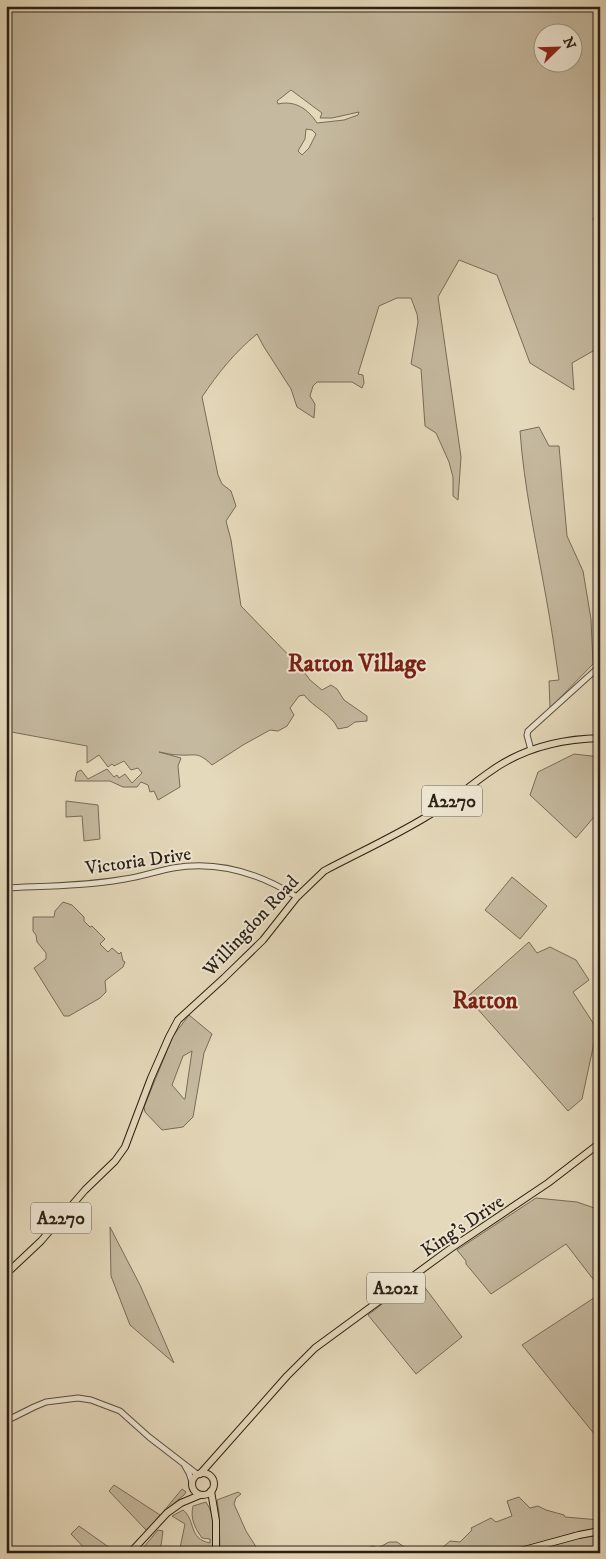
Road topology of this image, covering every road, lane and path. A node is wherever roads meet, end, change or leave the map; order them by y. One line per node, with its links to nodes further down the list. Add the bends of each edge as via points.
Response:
1 (600, 666): 3 (street, via 528,731)
2 (600, 738): 3 (main road, Willingdon Road / A2270, via 553,743)
3 (531, 750): 5 (main road, Willingdon Road / A2270, via 492,770 457,798 426,817 324,871)
4 (6, 888): 5 (street, Victoria Drive, via 124,880 191,866 226,867 257,875)
5 (297, 897): 7 (main road, Willingdon Road / A2270, via 263,940 178,1020 151,1078 125,1147 41,1241)
6 (600, 1144): 9 (main road, King's Drive / A2021, via 316,1348 286,1376)
7 (6, 1274)
8 (6, 1421): 10 (street, via 46,1402 78,1398 91,1400 120,1411)
9 (214, 1458): 11 (main road, A2021); 12 (main road)
10 (182, 1461): 11 (street); 13 (street)
11 (198, 1474): 12 (main road); 13 (main road)
12 (212, 1478): 14 (main road)
13 (192, 1483): 15 (main road, via 193,1490); 16 (main road)
14 (211, 1491): 15 (main road); 17 (main road)
15 (201, 1495): 16 (main road); 17 (main road)
16 (181, 1503): 19 (main road, via 162,1517)
17 (213, 1505): 20 (main road)
18 (600, 1531): 21 (main road)
19 (130, 1553)
20 (216, 1553)
21 (513, 1553)

